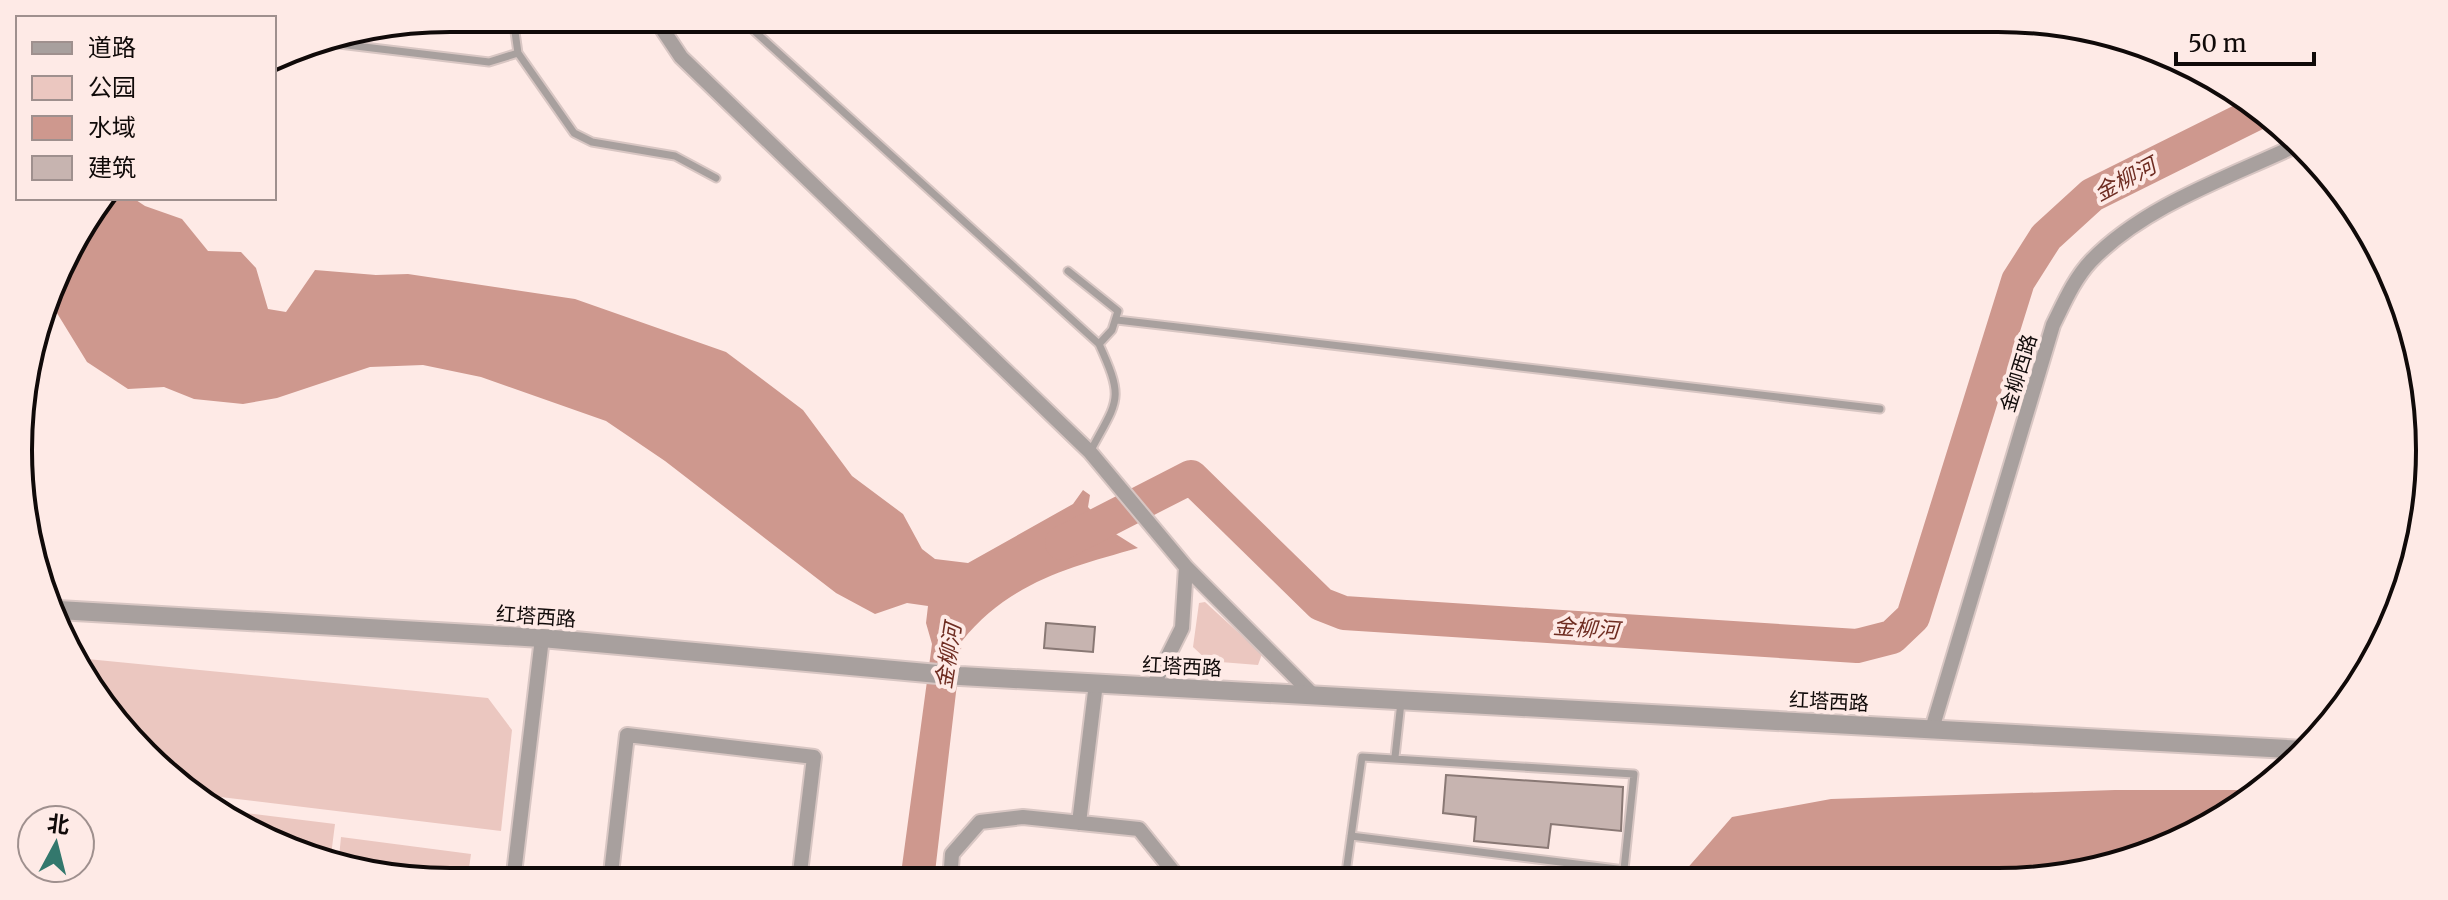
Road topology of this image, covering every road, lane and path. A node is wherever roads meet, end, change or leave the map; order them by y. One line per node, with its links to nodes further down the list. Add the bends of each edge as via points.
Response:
1 (515, 32): 5 (lane)
2 (664, 32): 12 (street, via 681,57)
3 (755, 32): 10 (lane)
4 (347, 45): 5 (lane, via 489,62)
5 (518, 53): 7 (lane, via 574,133 592,142 675,156)
6 (2289, 149): 20 (street, 金柳西路, via 2128,231 2090,263 2072,287 2053,325)
7 (716, 178)
8 (1068, 271): 9 (lane, via 1118,311)
9 (1117, 320): 10 (lane); 11 (lane)
10 (1099, 344): 12 (lane, via 1118,399)
11 (1880, 409)
12 (1090, 452): 13 (street)
13 (1186, 567): 17 (street, via 1182,628); 18 (street)
14 (64, 610): 15 (street, 红塔西路)
15 (542, 638): 16 (street, 红塔西路, via 919,673); 25 (street)
16 (1096, 683): 17 (street, 红塔西路); 23 (street)
17 (1153, 686): 18 (street, 红塔西路)
18 (1313, 695): 19 (street, 红塔西路)
19 (1401, 700): 20 (street, 红塔西路); 22 (lane)
20 (1932, 729): 21 (street, 红塔西路)
21 (2290, 749)
22 (1395, 757): 24 (lane, via 1362,757); 32 (lane, via 1634,774)
23 (1079, 823): 28 (street, via 1023,817 980,822 952,854); 29 (street, via 1139,829)
24 (1351, 836): 30 (lane); 31 (lane)
25 (515, 868)
26 (612, 868): 27 (street, via 627,735 814,757)
27 (801, 868)
28 (951, 868)
29 (1170, 868)
30 (1347, 868)
31 (1609, 868)
32 (1625, 868)

